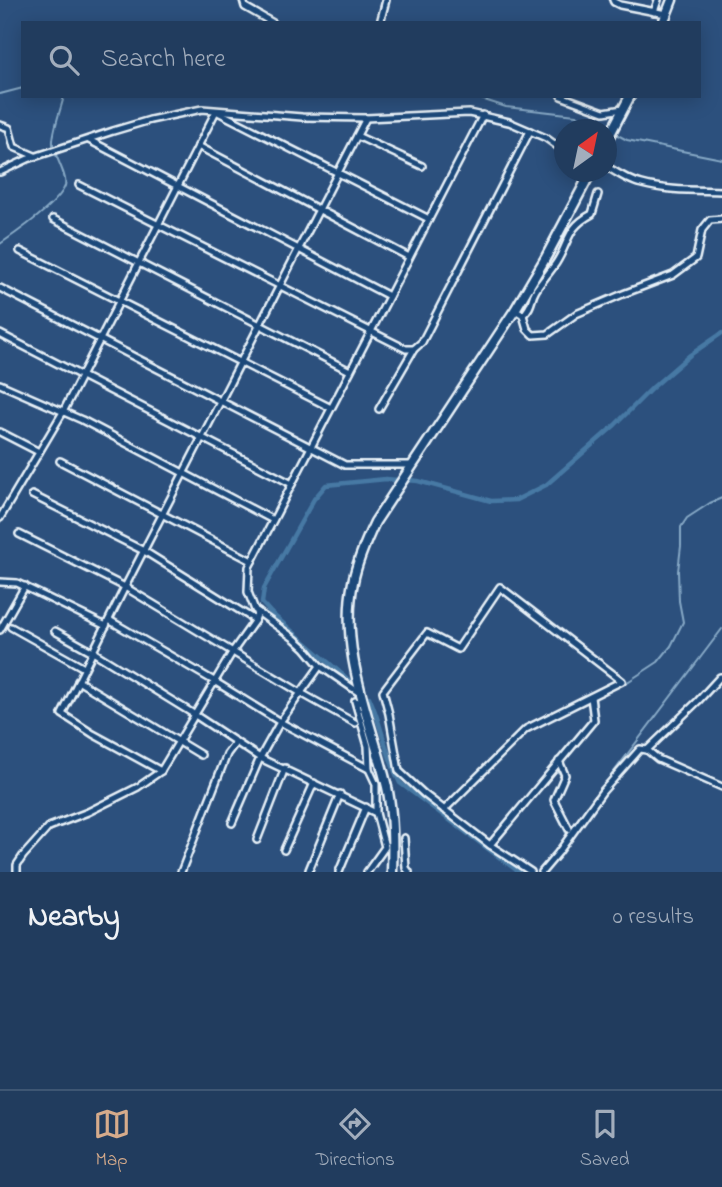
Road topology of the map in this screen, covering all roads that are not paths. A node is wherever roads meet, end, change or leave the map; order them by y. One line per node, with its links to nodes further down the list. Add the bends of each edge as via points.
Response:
1 (243, 0): 8 (street, via 245,8)
2 (386, 0): 9 (street)
3 (613, 0): 6 (street)
4 (658, 0): 6 (street)
5 (673, 0): 7 (highway)
6 (653, 12): 7 (street)
7 (665, 19)
8 (269, 21)
9 (381, 21)
10 (566, 98): 13 (street, via 604,112)
11 (629, 98): 13 (highway)
12 (216, 111): 15 (street); 20 (street, via 202,109 162,118); 22 (street); 27 (street)
13 (621, 113): 16 (highway)
14 (483, 115): 15 (street); 18 (street); 35 (street)
15 (366, 118): 19 (street)
16 (617, 121)
17 (0, 125): 23 (street, via 9,128 14,147)
18 (530, 131): 21 (street); 51 (street, via 422,342)
19 (357, 136): 24 (street); 27 (street)
20 (89, 140): 23 (street); 30 (street)
21 (554, 143)
22 (198, 146): 30 (street); 33 (street)
23 (38, 155): 26 (street)
24 (422, 166)
25 (617, 171): 31 (street, via 640,184)
26 (0, 172)
27 (338, 173): 33 (street); 35 (street)
28 (586, 182): 46 (highway)
29 (79, 186): 37 (street)
30 (177, 187): 37 (street); 38 (street)
31 (722, 191)
32 (598, 194): 46 (street, via 592,214 571,230 530,308)
33 (319, 211): 38 (street); 40 (street)
34 (53, 219): 41 (street)
35 (429, 219): 40 (street)
36 (722, 219): 46 (street, via 710,220 702,230 696,258 673,275 576,314 548,334 533,335)
37 (158, 225): 41 (street); 42 (street)
38 (299, 249): 42 (street); 44 (street)
39 (20, 251): 45 (street)
40 (409, 257): 44 (street)
41 (139, 263): 45 (street); 47 (street)
42 (280, 286): 47 (street); 48 (street)
43 (0, 288): 50 (street)
44 (389, 296): 48 (street)
45 (119, 301): 50 (street); 52 (street)
46 (519, 312): 65 (highway)
47 (260, 325): 52 (street); 53 (street)
48 (371, 331): 51 (street); 53 (street)
49 (0, 334): 54 (street)
50 (100, 339): 54 (street); 56 (street)
51 (414, 349): 58 (street)
52 (241, 362): 56 (street); 57 (street)
53 (350, 371): 57 (street)
54 (81, 376): 59 (street); 61 (street)
55 (0, 384): 59 (street)
56 (221, 401): 61 (street); 62 (street)
57 (331, 408): 62 (street)
58 (379, 409)
59 (63, 412): 63 (street); 66 (street)
60 (0, 432): 63 (street)
61 (203, 438): 66 (street); 67 (street)
62 (311, 447): 65 (street, via 345,465); 67 (street)
63 (39, 453): 70 (street)
64 (60, 461): 69 (street)
65 (412, 465): 94 (highway, via 375,522 353,580 349,622)
66 (184, 474): 69 (street); 71 (street)
67 (292, 484): 71 (street)
68 (32, 495): 73 (street)
69 (163, 515): 73 (street); 74 (street)
70 (0, 518)
71 (273, 520): 74 (street)
72 (19, 534): 77 (street)
73 (144, 551): 77 (street); 80 (street)
74 (252, 561): 78 (street, via 248,592)
75 (0, 582): 76 (street)
76 (25, 586): 81 (street); 83 (street)
77 (125, 587): 79 (street); 85 (street)
78 (258, 612): 80 (street); 87 (street, via 295,639)
79 (109, 620): 81 (street); 91 (street)
80 (255, 620): 85 (street)
81 (106, 626): 86 (street)
82 (11, 627): 88 (street)
83 (0, 630)
84 (55, 631): 86 (street)
85 (233, 651): 91 (street); 92 (street)
86 (93, 652): 88 (street); 95 (street)
87 (320, 666): 92 (street); 94 (street)
88 (85, 668): 90 (street)
89 (722, 677): 100 (street)
90 (78, 681): 98 (street); 106 (street, via 62,714)
91 (214, 681): 95 (street); 96 (street)
92 (301, 693): 96 (street); 97 (street)
93 (591, 697): 103 (street, via 594,720); 111 (street, via 526,729); 111 (street, via 622,681 499,587 458,649 427,633 383,691 399,771)
94 (361, 698): 105 (street, via 355,701 368,746); 124 (highway, via 387,788)
95 (194, 714): 98 (street); 99 (street)
96 (280, 722): 102 (street); 105 (street)
97 (355, 723)
98 (178, 742): 101 (street); 106 (street)
99 (236, 742): 102 (street); 121 (street, via 227,754)
100 (647, 750): 108 (street); 127 (street, via 640,749)
101 (201, 755)
102 (260, 758): 104 (street); 113 (street)
103 (559, 761): 114 (street, via 565,775 554,800); 117 (street)
104 (285, 768): 107 (street); 116 (street)
105 (369, 769): 112 (street, via 376,784)
106 (161, 771): 120 (street, via 98,807 48,827 23,856)
107 (314, 783): 109 (street); 118 (street)
108 (722, 787)
109 (340, 794): 110 (street); 119 (street)
110 (366, 807): 112 (street); 122 (street)
111 (444, 810): 117 (street)
112 (376, 813): 123 (street, via 385,847)
113 (232, 823)
114 (569, 829)
115 (404, 838): 125 (street)
116 (257, 840)
117 (491, 845): 126 (street)
118 (284, 850)
119 (309, 870)
120 (16, 872)
121 (181, 872)
122 (339, 872)
123 (367, 872)
124 (392, 872)
125 (409, 872)
126 (531, 872)
127 (542, 872)

